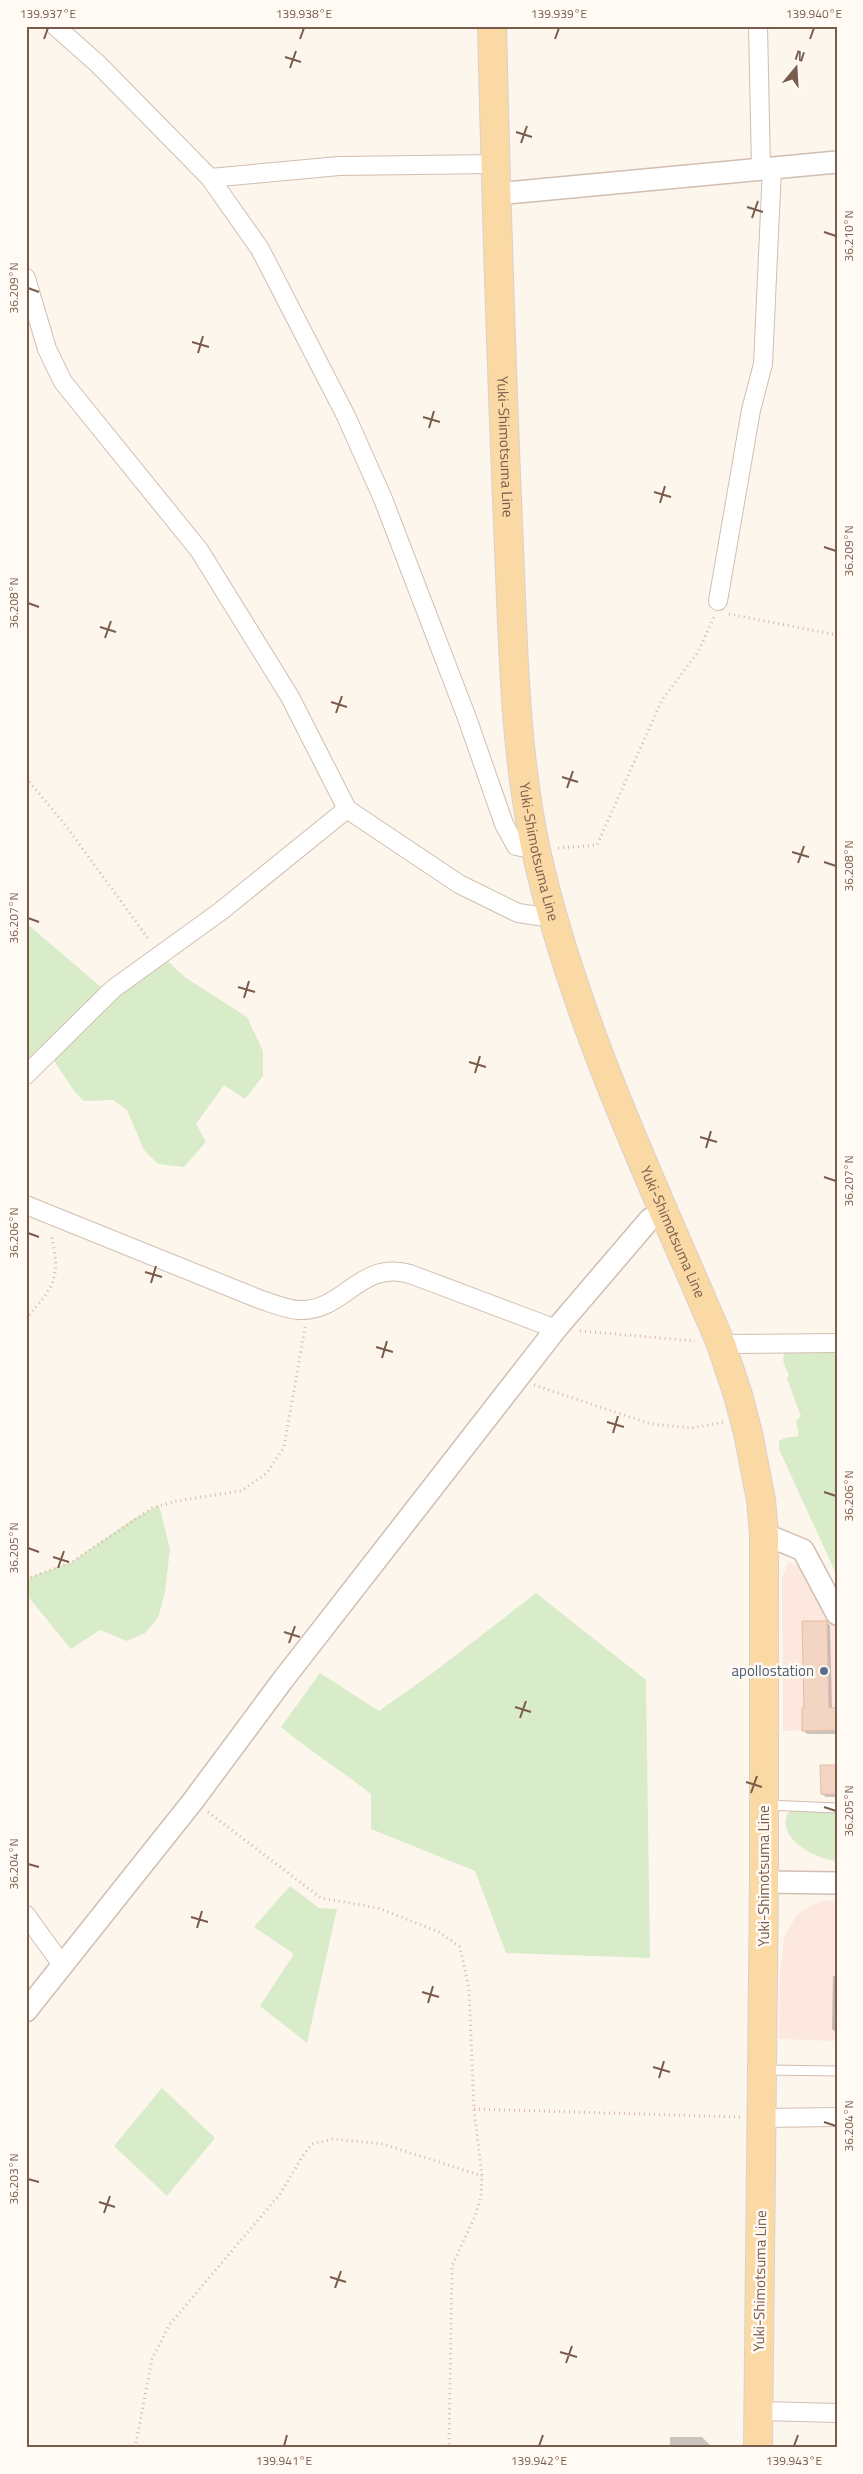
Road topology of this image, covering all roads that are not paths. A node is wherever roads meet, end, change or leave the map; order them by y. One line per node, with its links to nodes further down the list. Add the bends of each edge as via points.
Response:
1 (55, 26): 7 (street, via 98,64)
2 (492, 26): 5 (main road, Yuki-Shimotsuma Line)
3 (758, 26): 6 (street)
4 (837, 162): 6 (street)
5 (495, 164): 7 (street, via 339,166); 8 (main road, Yuki-Shimotsuma Line)
6 (766, 169): 8 (street); 10 (street, via 763,364 751,410)
7 (210, 178): 12 (street, via 260,249 346,416 383,500 468,718 504,824 516,846)
8 (496, 194): 12 (main road, Yuki-Shimotsuma Line, via 514,650 521,752)
9 (26, 278): 11 (street, via 47,349 63,382 199,550 290,697)
10 (717, 607)
11 (347, 809): 13 (street, via 458,884 518,913); 14 (street, via 221,911 113,989)
12 (536, 850): 13 (main road, Yuki-Shimotsuma Line)
13 (552, 918): 16 (main road, Yuki-Shimotsuma Line, via 591,1031)
14 (26, 1075)
15 (26, 1205): 17 (street, via 291,1309 323,1306 378,1272 389,1270 410,1274)
16 (666, 1212): 17 (street, via 650,1219); 19 (main road, Yuki-Shimotsuma Line)
17 (556, 1329): 27 (street)
18 (837, 1343): 19 (street)
19 (721, 1344): 20 (main road, Yuki-Shimotsuma Line, via 756,1469)
20 (764, 1534): 21 (street, via 803,1550); 22 (main road, Yuki-Shimotsuma Line)
21 (837, 1614)
22 (764, 1805): 23 (lane); 24 (main road, Yuki-Shimotsuma Line)
23 (837, 1808)
24 (764, 1882): 25 (street); 29 (main road, Yuki-Shimotsuma Line)
25 (837, 1882)
26 (26, 1915): 27 (street)
27 (63, 1966): 28 (street)
28 (26, 2011)
29 (763, 2070): 30 (lane); 32 (main road, Yuki-Shimotsuma Line)
30 (837, 2071)
31 (837, 2117): 32 (street)
32 (763, 2118): 33 (main road, Yuki-Shimotsuma Line)
33 (759, 2411): 34 (street); 35 (main road, Yuki-Shimotsuma Line)
34 (837, 2413)
35 (758, 2448)

